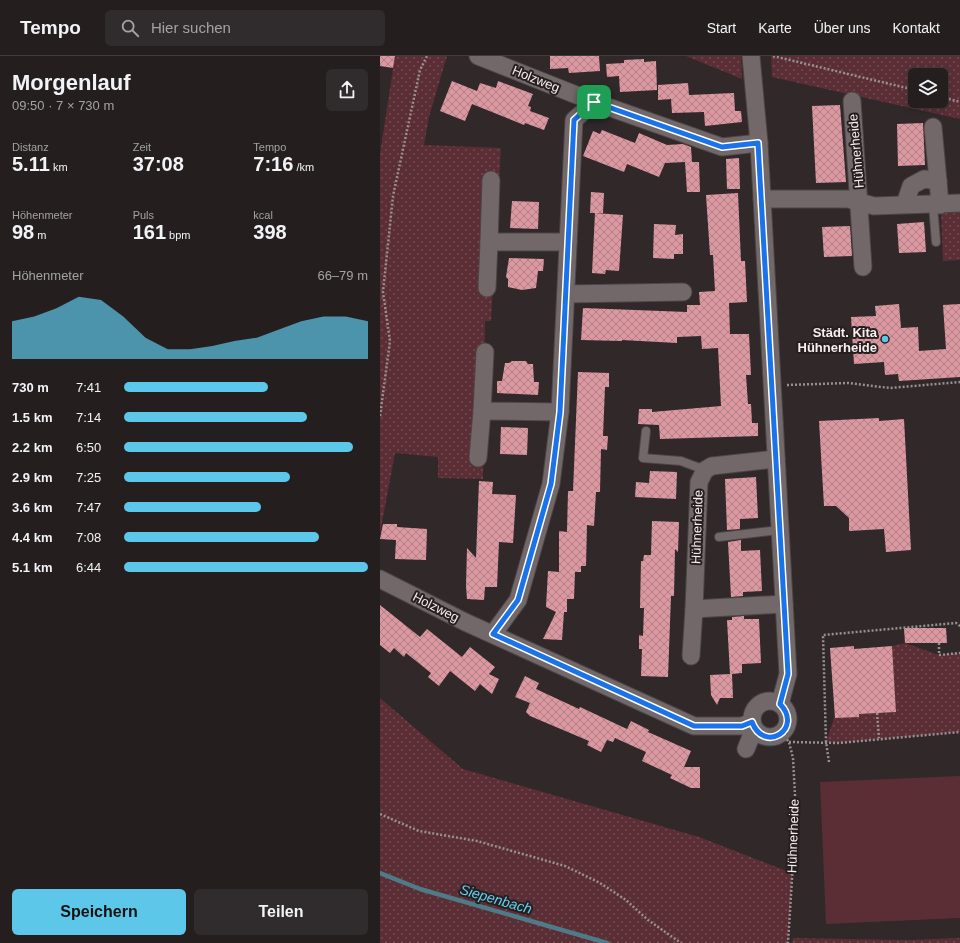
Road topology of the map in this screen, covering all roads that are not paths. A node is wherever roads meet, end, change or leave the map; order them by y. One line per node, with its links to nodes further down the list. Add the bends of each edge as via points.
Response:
1 (478, 56): 4 (street, Holzweg)
2 (752, 56): 6 (street)
3 (852, 101): 10 (street, Hühnerheide)
4 (594, 102): 6 (street, Holzweg, via 722,147); 15 (street, via 574,120)
5 (933, 127): 8 (street)
6 (758, 143): 9 (street)
7 (491, 180): 14 (street)
8 (938, 181): 12 (street, via 918,181 911,186); 13 (street)
9 (762, 199): 10 (street, Hühnerheide); 26 (street)
10 (860, 201): 12 (street, Hühnerheide, via 874,206); 17 (street, Hühnerheide)
11 (960, 203): 13 (street, Hühnerheide)
12 (905, 204): 13 (street, Hühnerheide)
13 (937, 205): 16 (lane)
14 (489, 242): 15 (street); 18 (street)
15 (568, 242): 20 (street)
16 (936, 242)
17 (863, 267)
18 (487, 288)
19 (683, 292): 20 (street)
20 (566, 294): 23 (street)
21 (485, 352): 22 (street)
22 (482, 411): 23 (street); 25 (street)
23 (560, 412): 33 (street, via 551,484 518,600)
24 (646, 431): 27 (lane, via 643,458 681,461)
25 (478, 458)
26 (776, 459): 27 (street, via 712,466); 28 (street)
27 (705, 470): 32 (street, Hühnerheide, via 699,482)
28 (780, 530): 29 (lane); 31 (street)
29 (719, 537)
30 (380, 579): 33 (street, Holzweg)
31 (784, 604): 32 (street); 35 (street, via 788,674)
32 (694, 609): 34 (street, Hühnerheide)
33 (493, 634): 36 (street, Holzweg, via 694,726 722,733 742,726)
34 (691, 656)
35 (780, 704): 36 (street, via 766,701 754,708); 36 (street, via 788,716 786,738 766,737 759,734)
36 (753, 726): 37 (street)
37 (746, 749)

